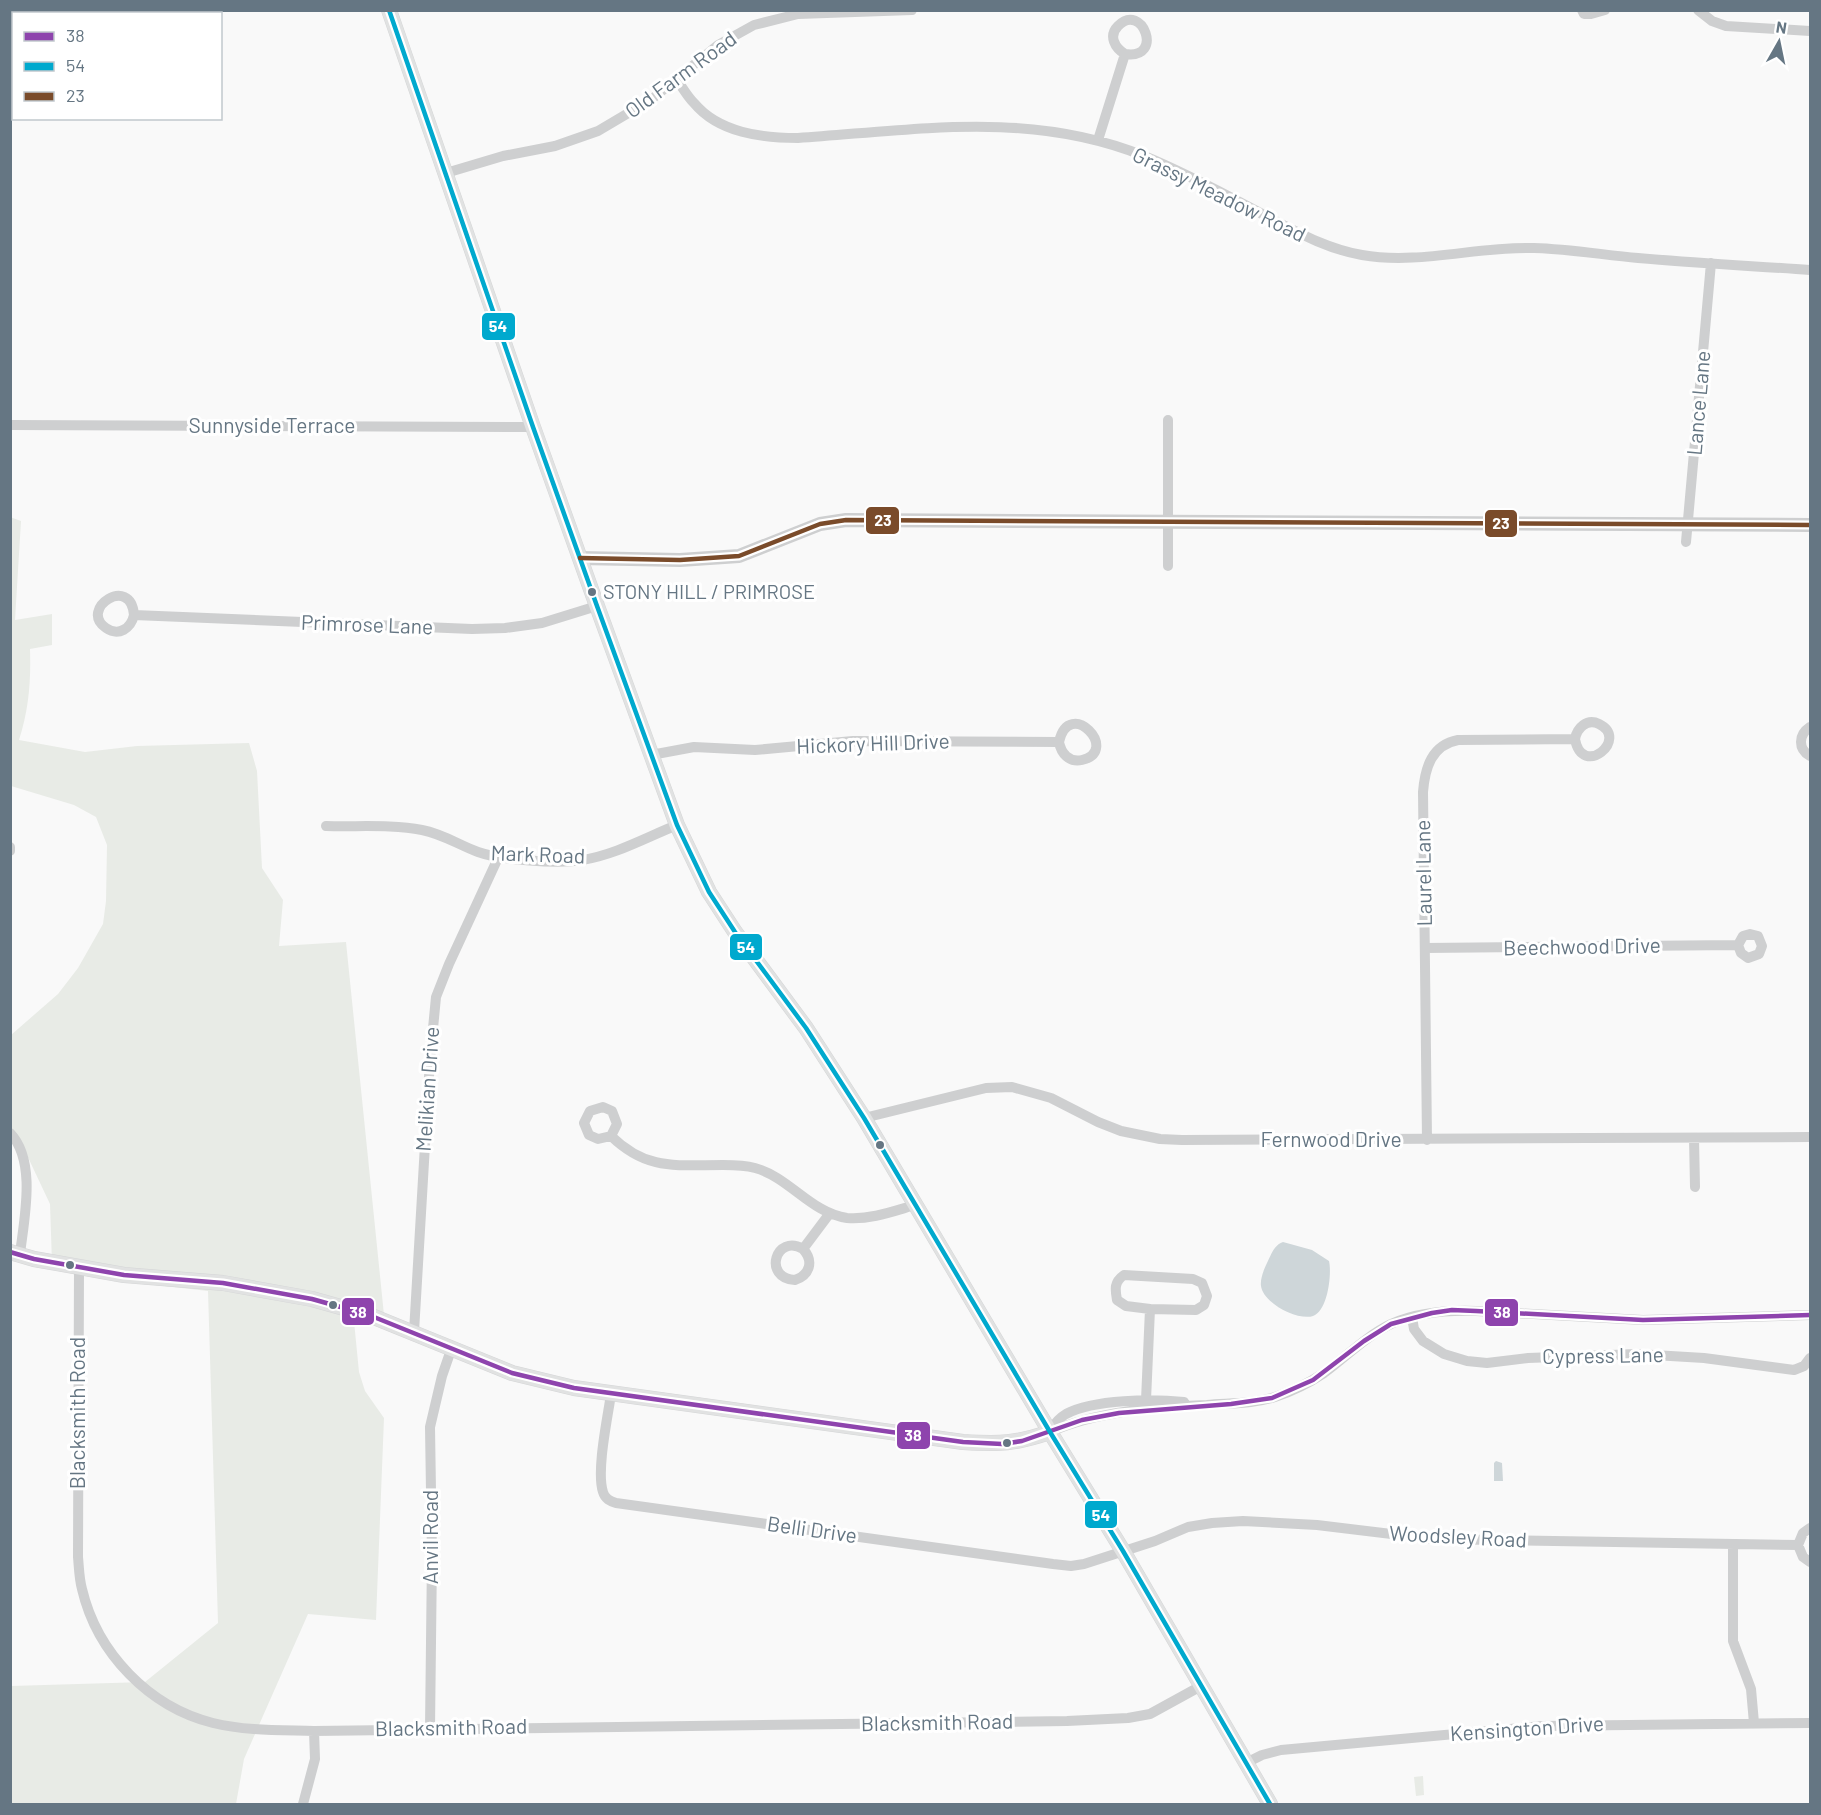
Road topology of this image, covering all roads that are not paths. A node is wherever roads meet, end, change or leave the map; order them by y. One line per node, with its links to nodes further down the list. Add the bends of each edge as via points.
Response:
1 (389, 10): 11 (main road)
2 (912, 10): 5 (street, Old Farm Road)
3 (1605, 10): 6 (street)
4 (1698, 10): 7 (street, via 1726,26)
5 (886, 11): 9 (street, Old Farm Road, via 798,14 768,21 729,38)
6 (1583, 12)
7 (1810, 31)
8 (1125, 54): 10 (street)
9 (677, 80): 10 (street, Grassy Meadow Road, via 710,118 729,128 771,138 998,126 1047,129); 11 (street, Old Farm Road, via 598,131 555,146)
10 (1098, 140): 12 (street, Grassy Meadow Road, via 1167,165 1317,242 1364,255 1384,258 1508,248)
11 (446, 173): 16 (main road)
12 (1711, 264): 13 (street, Grassy Meadow Road); 19 (street, Lance Lane)
13 (1810, 270)
14 (1168, 420): 17 (street)
15 (10, 425): 16 (street, Sunnyside Terrace)
16 (533, 427): 21 (main road)
17 (1167, 522): 19 (street); 21 (street, via 846,520 812,527 739,556 680,560); 22 (street)
18 (1810, 525): 19 (street)
19 (1688, 526): 20 (street, Lance Lane)
20 (1686, 542)
21 (580, 558): 23 (main road)
22 (1168, 566)
23 (597, 606): 24 (street, Primrose Lane, via 542,623 505,628); 28 (main road)
24 (134, 615)
25 (1810, 727): 29 (street, via 1800,740)
26 (1575, 739): 34 (street, Laurel Lane, via 1458,740 1448,742 1433,754 1423,792)
27 (1059, 742): 28 (street, Hickory Hill Drive, via 853,741 756,750 694,747)
28 (651, 755): 30 (main road)
29 (1810, 756)
30 (677, 825): 32 (street, Mark Road, via 580,861); 35 (main road, via 709,891 735,932 806,1028)
31 (326, 826): 32 (street, Mark Road, via 423,830)
32 (498, 858): 50 (street, Melikian Drive, via 436,997)
33 (1738, 945): 34 (street, Beechwood Drive)
34 (1425, 948): 40 (street, Laurel Lane)
35 (864, 1118): 40 (street, Fernwood Drive, via 986,1088 1012,1087 1051,1098 1121,1131 1160,1139); 42 (main road)
36 (10, 1133): 45 (street, via 23,1156 26,1174)
37 (611, 1136): 43 (street, via 634,1155 658,1164 757,1168)
38 (1810, 1137): 39 (street, Fernwood Drive)
39 (1694, 1138): 40 (street, Fernwood Drive); 41 (street)
40 (1427, 1140)
41 (1695, 1187)
42 (915, 1205): 43 (street, via 866,1217 846,1218); 56 (main road)
43 (830, 1213): 44 (street)
44 (804, 1249)
45 (15, 1253): 46 (main road)
46 (79, 1267): 50 (main road, via 280,1292 359,1312); 66 (street, Blacksmith Road, via 78,1557 82,1588 101,1637 134,1680 181,1712 213,1723 255,1730)
47 (1150, 1309): 47 (street, via 1196,1310 1208,1296 1202,1284 1193,1279 1124,1275 1117,1280 1117,1300 1126,1306); 54 (street)
48 (1810, 1315): 49 (street, via 1642,1320 1452,1310)
49 (1412, 1317): 52 (street, Cypress Lane, via 1414,1329 1432,1348 1479,1363 1637,1354 1794,1370); 55 (street, via 1391,1324 1313,1380 1287,1393 1258,1401)
50 (414, 1332): 51 (main road)
51 (451, 1350): 53 (main road, via 512,1373); 65 (street, Anvil Road, via 430,1427)
52 (1810, 1358)
53 (611, 1394): 56 (main road, via 963,1442 1002,1444); 60 (street, Belli Drive, via 601,1476 607,1500 616,1503 1071,1566)
54 (1146, 1401): 55 (street); 56 (street, via 1074,1411 1060,1418)
55 (1205, 1405): 56 (street, via 1119,1413 1082,1420)
56 (1050, 1432): 60 (main road)
57 (1810, 1528): 59 (street)
58 (1734, 1544): 59 (street, Woodsley Road); 60 (street, Woodsley Road, via 1432,1539 1317,1525 1243,1521 1188,1527); 63 (street, via 1733,1636 1751,1689)
59 (1798, 1545): 61 (street)
60 (1123, 1551): 62 (main road)
61 (1810, 1562)
62 (1201, 1686): 65 (street, Blacksmith Road, via 1149,1714 1128,1718 864,1725); 67 (main road)
63 (1754, 1723): 64 (street, Kensington Drive); 67 (street, Kensington Drive, via 1542,1726 1281,1749)
64 (1810, 1723)
65 (430, 1728): 66 (street, Blacksmith Road)
66 (314, 1731): 68 (street, via 315,1759)
67 (1246, 1763): 69 (main road)
68 (303, 1804)
69 (1270, 1804)

